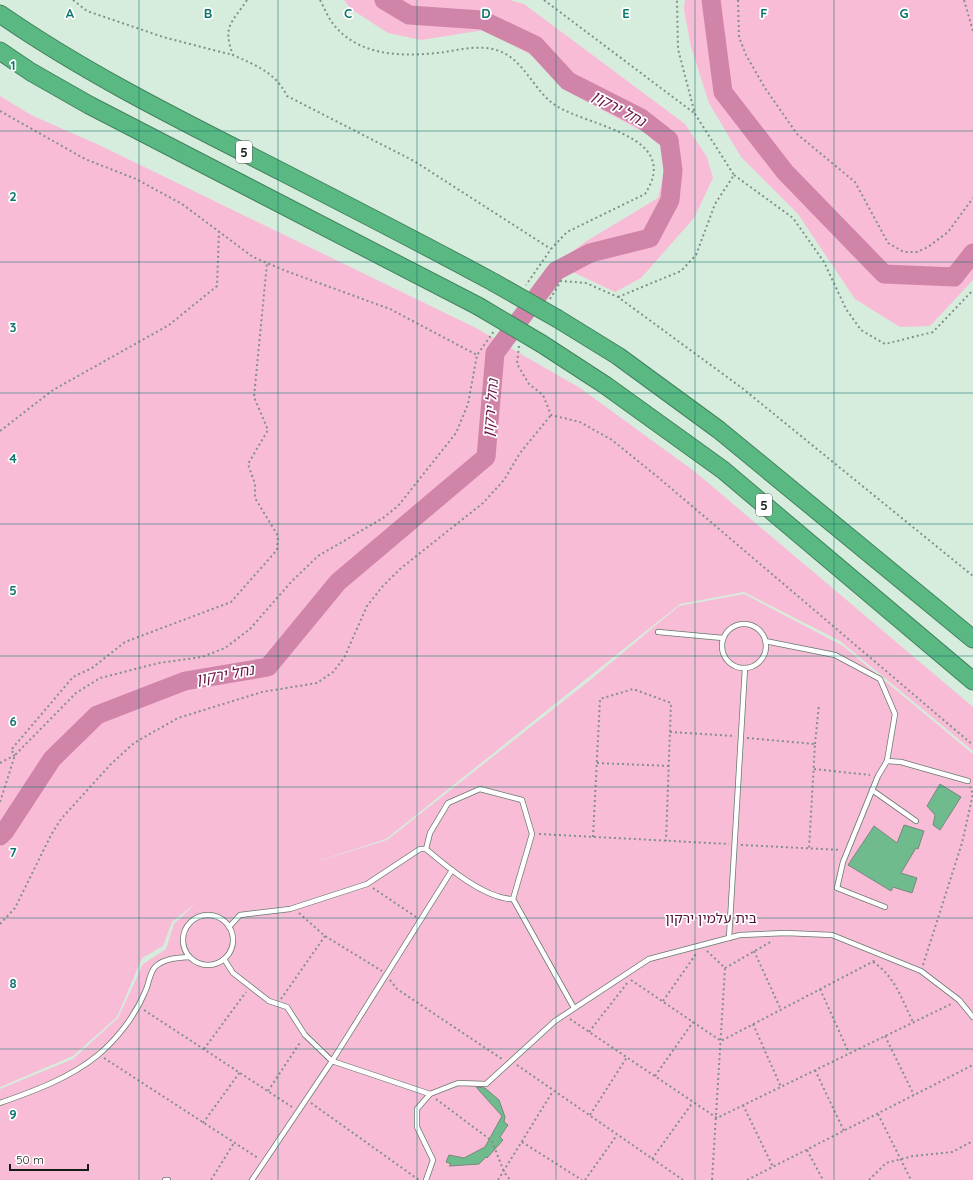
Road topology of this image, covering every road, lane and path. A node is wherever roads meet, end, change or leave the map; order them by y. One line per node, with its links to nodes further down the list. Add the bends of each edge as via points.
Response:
1 (73, 0): 11 (path, via 87,11 162,37)
2 (247, 0): 11 (path, via 228,30 227,40)
3 (320, 0): 11 (path, via 331,21 344,35 360,46 377,52 434,53 478,47 497,50 513,59 555,106 631,138 647,148 653,159 655,171 652,183 645,194 567,232 551,249 414,161 287,96 281,84 264,69)
4 (544, 0): 13 (path)
5 (678, 0): 13 (path, via 678,49)
6 (738, 0): 15 (path, via 740,37 746,55 765,88 797,134 855,182 888,243 904,252 917,252 928,247 948,232)
7 (964, 0): 9 (path)
8 (0, 14): 27 (highway, 5, bridge, via 34,38 157,108 493,282 618,356 719,430)
9 (973, 31)
10 (0, 51): 30 (highway, 5, bridge, via 89,105 478,306 542,344 605,385 722,470)
11 (233, 55)
12 (0, 111): 16 (path, via 85,159 136,179 182,204)
13 (695, 114): 14 (path)
14 (734, 175): 19 (path, via 793,218 824,262 846,309 861,330 884,344 933,332); 20 (path, via 714,204 696,255 681,271)
15 (973, 198)
16 (218, 231): 17 (path, via 254,257); 23 (path, via 217,286 169,325 53,390)
17 (267, 263): 36 (path, via 254,397 268,430 248,464 255,498 278,536 277,550 231,602 125,642 92,668 73,677 11,750); 36 (path, via 390,309 477,355 468,404 456,433 398,506 383,518 318,556 291,582 250,629 225,648 202,657 159,663 100,678 76,693)
18 (561, 280): 20 (path, via 586,283)
19 (973, 290)
20 (618, 297): 24 (path, via 742,388)
21 (517, 364): 22 (path, via 529,384 543,395)
22 (551, 415): 35 (path, via 580,422 612,440 630,454); 60 (path, via 520,453 504,480 483,503 400,569 382,587 367,606 344,658 333,672 317,682 262,692 178,718 134,743 111,764 61,820 15,908)
23 (0, 431)
24 (973, 576)
25 (658, 632): 26 (lane)
26 (723, 638): 28 (lane, via 728,630 743,624 757,629); 29 (lane, via 724,656 730,663)
27 (973, 639)
28 (765, 641): 29 (lane, via 763,656 752,666); 37 (lane, via 835,655 880,679 894,714)
29 (745, 668): 33 (lane)
30 (973, 681)
31 (819, 704): 34 (path)
32 (670, 732): 33 (path); 38 (path, via 671,703 633,689 600,699); 40 (path)
33 (741, 737): 34 (path); 50 (lane)
34 (815, 744): 41 (path)
35 (973, 745)
36 (15, 755): 39 (path); 45 (path)
37 (887, 760): 42 (lane); 43 (lane)
38 (597, 763): 40 (path); 48 (path)
39 (0, 764)
40 (669, 766): 49 (path)
41 (814, 769): 42 (path); 52 (path)
42 (878, 776): 44 (lane)
43 (968, 781): 72 (path, via 973,794 962,843)
44 (872, 790): 46 (lane); 53 (lane)
45 (0, 802)
46 (916, 821)
47 (532, 834): 48 (path); 51 (lane, via 522,800 480,789 448,803 430,832); 56 (lane)
48 (593, 837): 49 (path)
49 (666, 841): 50 (path)
50 (734, 845): 52 (path); 64 (lane)
51 (426, 849): 54 (lane); 55 (lane, via 420,849)
52 (809, 849): 53 (path)
53 (848, 851): 57 (lane, via 837,888)
54 (452, 870): 56 (lane, via 504,899); 59 (lane)
55 (367, 884): 58 (lane); 59 (path)
56 (513, 899): 80 (lane)
57 (884, 907)
58 (293, 908): 61 (lane, via 240,916); 63 (path)
59 (420, 920): 73 (lane)
60 (0, 924)
61 (229, 927): 68 (lane, via 224,921 208,915 193,920 184,934 183,942); 69 (lane, via 232,948)
62 (786, 933): 64 (lane, via 740,935); 66 (path); 67 (lane, via 832,935)
63 (325, 936): 73 (path); 78 (path)
64 (729, 938): 65 (lane)
65 (701, 945): 71 (path); 77 (path); 80 (lane, via 649,959)
66 (754, 952): 71 (path); 81 (path)
67 (884, 956): 70 (path); 72 (lane)
68 (190, 957): 69 (lane, via 210,965); 79 (lane, via 170,958 156,966)
69 (224, 959): 74 (lane, via 234,973)
70 (873, 962): 75 (path); 85 (path, via 883,968 893,980)
71 (725, 968): 90 (path)
72 (921, 970): 76 (lane)
73 (386, 974): 95 (lane); 96 (path, via 397,989)
74 (250, 986): 78 (lane, via 269,1002); 91 (path)
75 (820, 989): 81 (path); 92 (path)
76 (960, 1000): 83 (lane); 85 (path)
77 (663, 1001): 84 (path); 87 (path, via 630,979)
78 (278, 1004): 88 (lane, via 287,1007)
79 (138, 1006): 91 (path); 93 (lane, via 125,1027)
80 (574, 1008): 82 (lane)
81 (781, 1010): 86 (path)
82 (564, 1015): 87 (path); 96 (lane)
83 (973, 1018)
84 (693, 1022): 90 (path); 100 (path)
85 (913, 1022): 89 (path)
86 (753, 1024): 90 (path); 101 (path)
87 (589, 1032): 94 (path)
88 (305, 1035): 95 (lane); 102 (path)
89 (885, 1036): 92 (path); 105 (path)
90 (721, 1041): 113 (path)
91 (204, 1049): 99 (path)
92 (849, 1053): 98 (path)
93 (98, 1055): 108 (lane, via 66,1076); 114 (path)
94 (626, 1057): 100 (path); 112 (path)
95 (332, 1060): 104 (lane); 106 (lane)
96 (509, 1062): 103 (path); 104 (lane, via 486,1084 458,1083)
97 (973, 1065): 105 (path)
98 (815, 1070): 101 (path); 115 (path)
99 (240, 1072): 102 (path); 114 (path)
100 (655, 1076): 107 (path)
101 (781, 1087): 109 (path)
102 (268, 1091): 110 (path)
103 (553, 1091): 112 (path); 118 (path)
104 (430, 1094): 125 (path, via 492,1141); 131 (lane, via 417,1109 417,1127 433,1160)
105 (914, 1095): 111 (path)
106 (305, 1099): 110 (lane); 130 (path)
107 (693, 1102): 113 (path); 121 (path)
108 (0, 1103)
109 (743, 1105): 113 (path); 124 (path)
110 (298, 1110): 123 (lane)
111 (878, 1114): 115 (path); 122 (path)
112 (589, 1116): 116 (path)
113 (717, 1118): 136 (path)
114 (203, 1123): 119 (path)
115 (844, 1131): 120 (path)
116 (617, 1135): 121 (path); 134 (path)
117 (973, 1141): 122 (path, via 952,1152)
118 (522, 1142): 125 (path); 134 (path)
119 (234, 1143): 123 (path); 128 (path)
120 (807, 1150): 124 (path); 138 (path)
121 (652, 1159): 135 (path)
122 (900, 1159): 139 (path, via 886,1163); 140 (path)
123 (264, 1162): 129 (lane)
124 (773, 1167): 137 (path)
125 (504, 1172): 132 (path); 133 (path)
126 (165, 1180): 127 (lane)
127 (168, 1180)
128 (211, 1180)
129 (252, 1180)
130 (419, 1180)
131 (426, 1180)
132 (498, 1180)
133 (510, 1180)
134 (584, 1180)
135 (683, 1180)
136 (712, 1180)
137 (747, 1180)
138 (823, 1180)
139 (869, 1180)
140 (911, 1180)

